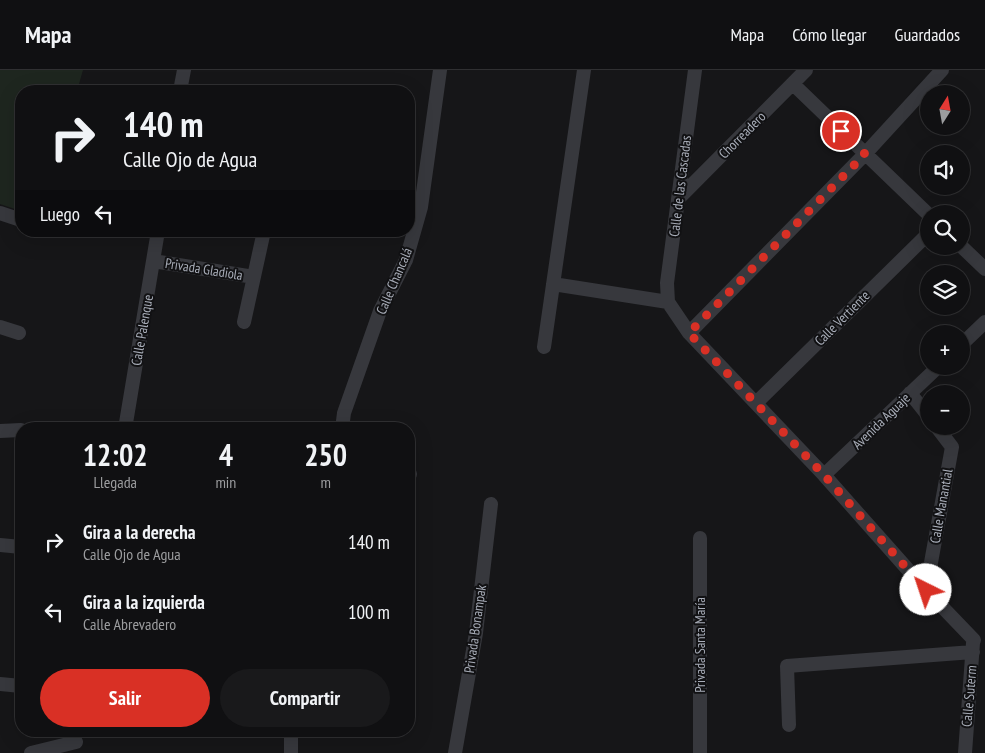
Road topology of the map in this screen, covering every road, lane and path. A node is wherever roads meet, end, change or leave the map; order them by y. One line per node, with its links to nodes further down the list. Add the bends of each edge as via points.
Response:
1 (184, 70): 8 (street)
2 (440, 70): 14 (street, Calle Chancalá, via 421,206)
3 (584, 70): 23 (street)
4 (694, 70): 10 (street, Calle de las Cascadas)
5 (806, 70): 7 (street, Chorreadero)
6 (942, 70): 9 (street)
7 (793, 84): 9 (street); 10 (street, Chorreadero)
8 (181, 85)
9 (865, 154): 11 (street); 29 (street)
10 (678, 199): 24 (street, Calle de las Cascadas, via 667,283)
11 (920, 206)
12 (0, 213): 13 (street)
13 (15, 218)
14 (415, 228)
15 (157, 237): 20 (street, Calle Palenque)
16 (263, 237): 22 (street, Privada Gladiola)
17 (412, 237): 37 (street, Calle Chancalá, via 406,260 380,311)
18 (920, 241): 34 (street, Calle Vertiente)
19 (970, 255): 21 (street)
20 (153, 261): 22 (street, Privada Gladiola); 36 (street, Calle Palenque)
21 (985, 269)
22 (254, 277): 25 (street, Privada Gladiola)
23 (553, 284): 24 (street); 31 (street)
24 (668, 302): 29 (street)
25 (244, 322)
26 (985, 322): 30 (street)
27 (0, 327): 28 (street)
28 (19, 333)
29 (689, 333): 34 (street)
30 (970, 336)
31 (544, 347)
32 (929, 375): 33 (street, Avenida Aguaje)
33 (910, 393): 35 (street); 41 (street, Avenida Aguaje)
34 (756, 403): 41 (street)
35 (920, 406)
36 (127, 422)
37 (343, 422)
38 (15, 430): 39 (street)
39 (0, 431)
40 (943, 435): 46 (street, Calle Manantial, via 952,447)
41 (824, 475): 46 (street)
42 (490, 504): 55 (street, Privada Bonampak, via 476,634)
43 (700, 538): 56 (street, Privada Santa María)
44 (0, 545): 45 (street)
45 (15, 546)
46 (926, 590): 47 (street)
47 (977, 643): 50 (street, via 787,666); 57 (street, Calle Suterm)
48 (0, 684): 49 (street)
49 (15, 685)
50 (789, 725)
51 (291, 737): 54 (street)
52 (76, 742): 53 (street)
53 (31, 753)
54 (291, 753)
55 (455, 753)
56 (700, 753)
57 (965, 753)

